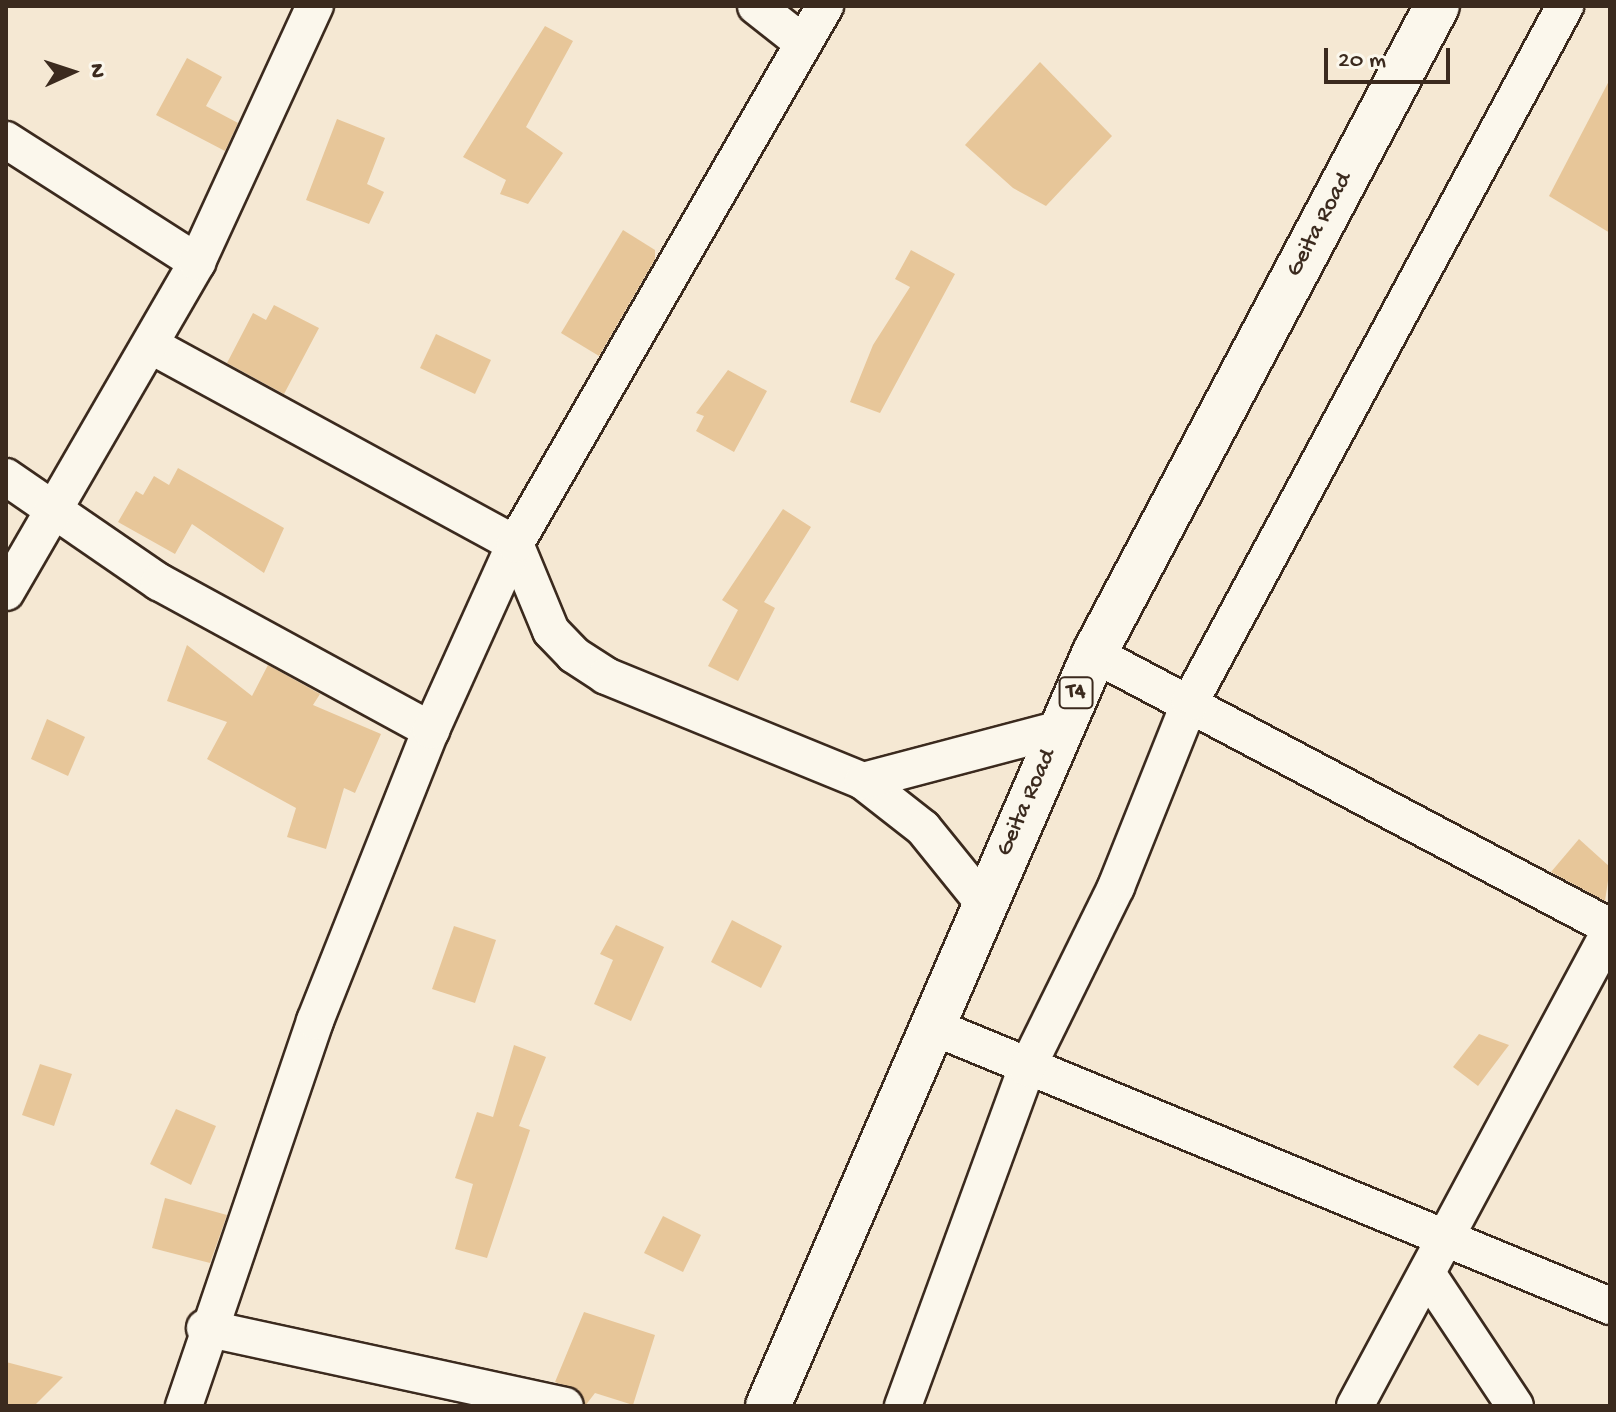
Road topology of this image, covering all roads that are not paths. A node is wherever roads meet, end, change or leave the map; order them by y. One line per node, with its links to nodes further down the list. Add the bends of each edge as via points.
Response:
1 (315, 6): 8 (street)
2 (756, 6): 6 (street)
3 (825, 6): 6 (street)
4 (1437, 6): 14 (highway, Geita Road / T4)
5 (1565, 6): 15 (street)
6 (803, 43): 12 (street)
7 (6, 140): 8 (street)
8 (197, 262): 9 (street)
9 (152, 346): 11 (street); 12 (street)
10 (6, 477): 11 (street)
11 (57, 514): 13 (street); 17 (street, via 236,627)
12 (515, 544): 17 (street); 18 (street, via 551,631 574,655 606,676)
13 (6, 592)
14 (1094, 654): 15 (street); 16 (highway, Geita Road / T4)
15 (1190, 702): 20 (street); 22 (street, via 1116,887)
16 (1060, 729): 18 (street); 19 (highway, Geita Road / T4)
17 (431, 730): 26 (street)
18 (863, 781): 19 (street, via 923,828)
19 (983, 902): 21 (highway, Geita Road / T4)
20 (1610, 929): 23 (street)
21 (936, 1028): 22 (street); 29 (highway, Geita Road / T4)
22 (1027, 1068): 23 (street); 30 (street)
23 (1449, 1239): 24 (street); 25 (street)
24 (1428, 1275): 31 (street); 32 (street)
25 (1610, 1306)
26 (205, 1328): 27 (street); 28 (street)
27 (184, 1406)
28 (565, 1406)
29 (768, 1406)
30 (903, 1406)
31 (1355, 1406)
32 (1515, 1406)

